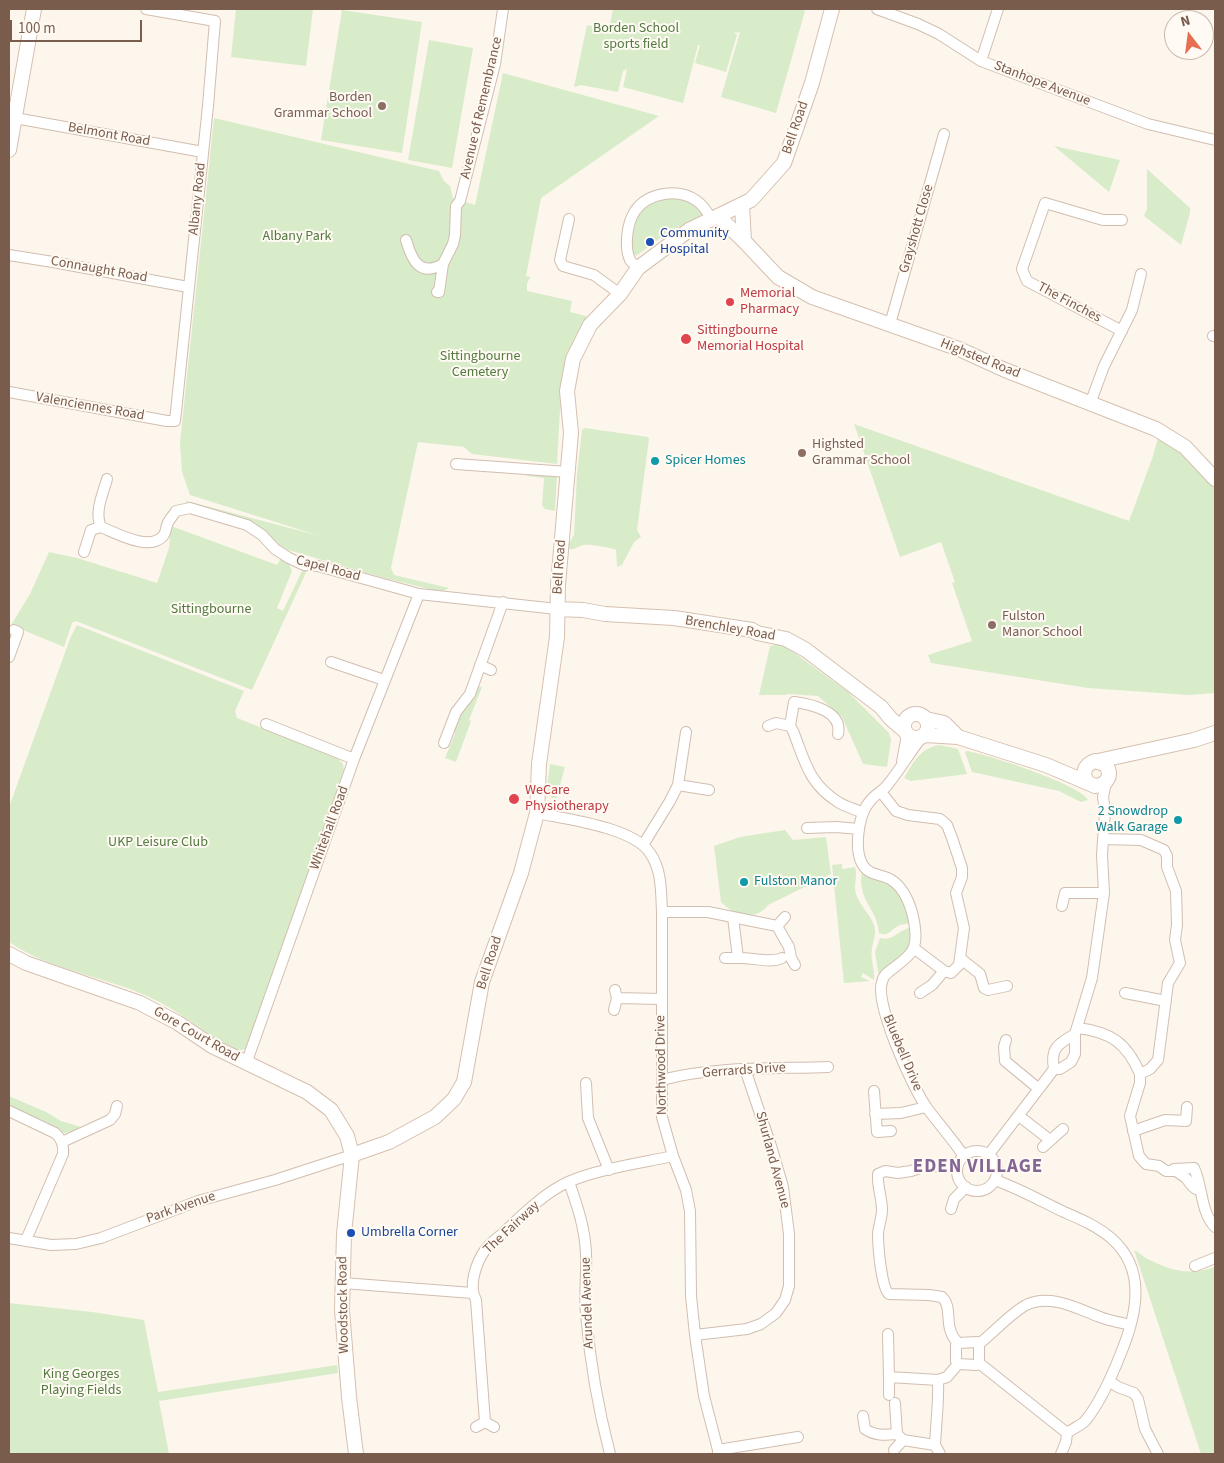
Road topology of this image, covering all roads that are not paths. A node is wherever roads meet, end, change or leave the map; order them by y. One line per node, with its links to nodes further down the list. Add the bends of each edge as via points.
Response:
1 (34, 9): 9 (street)
2 (146, 9): 7 (street)
3 (503, 9): 21 (street, Avenue of Remembrance, via 495,64 460,201 456,206 453,244)
4 (832, 9): 14 (street, Bell Road, via 812,83 784,163 757,195)
5 (877, 9): 8 (street, Stanhope Avenue, via 932,31)
6 (998, 9): 8 (street)
7 (172, 11): 13 (street, Albany Road, via 215,21)
8 (981, 61): 11 (street, Stanhope Avenue, via 1148,124)
9 (15, 118): 12 (street); 13 (street, Belmont Road)
10 (944, 134): 27 (street, Grayshott Close)
11 (1215, 140)
12 (9, 150)
13 (203, 152): 24 (street, Albany Road)
14 (742, 205): 15 (street, Bell Road); 19 (street)
15 (715, 217): 19 (street, Highsted Road); 22 (street, Bell Road, via 690,230); 22 (street, via 688,196 671,194 648,200 635,211 629,228 629,254 631,262)
16 (569, 219): 26 (street, via 560,260 563,266 594,275)
17 (1122, 220): 28 (street, The Finches, via 1103,220 1045,203 1022,269 1027,281)
18 (406, 240): 21 (street, via 414,261 424,269 434,269)
19 (744, 241): 27 (street, Highsted Road, via 778,277 803,292)
20 (9, 255): 24 (street, Connaught Road)
21 (443, 264): 25 (street, Avenue of Remembrance)
22 (638, 268): 26 (street, Bell Road)
23 (1141, 274): 28 (street, via 1132,310)
24 (188, 287): 31 (street, Albany Road, via 175,421)
25 (437, 292)
26 (620, 294): 33 (street, Bell Road, via 590,325 573,359 567,391 571,433)
27 (890, 324): 30 (street, Highsted Road)
28 (1122, 331): 30 (street)
29 (9, 392): 31 (street, Valenciennes Road)
30 (1090, 404): 35 (street, Highsted Road, via 1168,435 1186,447)
31 (172, 422)
32 (456, 464): 33 (street)
33 (568, 472): 40 (street, Bell Road)
34 (107, 478): 36 (street, via 98,519)
35 (1215, 480)
36 (101, 526): 37 (street, via 91,530); 38 (street, Capel Road, via 146,543 157,541 164,535 176,511 190,508 247,525 275,549 304,565)
37 (84, 552)
38 (419, 594): 39 (street, Capel Road); 46 (street, Whitehall Road)
39 (503, 602): 40 (street, Capel Road); 44 (street)
40 (557, 609): 47 (street, Brenchley Road, via 674,618 752,630 786,639 806,650); 69 (street, Bell Road, via 557,637 539,764)
41 (14, 630): 42 (street, via 18,632)
42 (9, 657)
43 (330, 662): 46 (street)
44 (480, 665): 45 (street); 59 (street, via 470,694 456,712)
45 (491, 670)
46 (384, 680): 61 (street, Whitehall Road)
47 (881, 707): 48 (street, Brenchley Road); 54 (street, Brenchley Road)
48 (908, 717): 49 (street, via 915,714); 54 (street, via 904,724)
49 (926, 719): 57 (street, via 928,726); 58 (street, via 944,723)
50 (266, 724): 61 (street)
51 (768, 726): 52 (street, via 776,723)
52 (790, 726): 56 (street, via 794,702 821,708 836,720); 70 (street, via 806,768 819,787 839,803)
53 (686, 732): 65 (street)
54 (906, 733): 57 (street, via 916,739); 63 (street)
55 (1215, 733): 60 (street)
56 (838, 734)
57 (923, 736): 58 (street); 63 (street)
58 (958, 737): 64 (street)
59 (444, 744)
60 (1153, 749): 62 (street); 66 (street, via 1130,760)
61 (354, 759): 97 (street, Whitehall Road)
62 (1095, 761): 64 (street, via 1071,766); 66 (street, via 1105,764 1109,771); 66 (street, via 1088,764 1084,772 1086,780)
63 (902, 763): 68 (street)
64 (1046, 765): 66 (street)
65 (678, 785): 67 (street); 74 (street)
66 (1100, 785): 73 (street, via 1105,812)
67 (709, 790)
68 (881, 792): 70 (street); 86 (street, via 896,811 908,816 938,818 947,825 962,868 956,893 964,928)
69 (537, 813): 74 (street, via 611,829); 117 (street, Bell Road, via 521,873 482,982 464,1082 454,1100 435,1117 389,1142)
70 (863, 813): 72 (street)
71 (807, 828): 72 (street)
72 (859, 829): 81 (street, via 860,860 865,869 897,884 910,907)
73 (1103, 839): 75 (street); 93 (street, via 1141,840 1164,850 1167,856 1176,892 1173,901 1177,925 1175,940 1180,962 1168,983)
74 (643, 845): 77 (street, Northwood Drive, via 658,871)
75 (1104, 893): 76 (street, via 1065,893); 95 (street, via 1092,978)
76 (1062, 906)
77 (662, 912): 78 (street, via 708,912); 92 (street, Northwood Drive)
78 (732, 917): 80 (street); 84 (street)
79 (785, 917): 80 (street)
80 (777, 926): 87 (street)
81 (915, 949): 88 (street); 107 (street, Bluebell Drive, via 886,975 881,982 880,993 898,1049)
82 (9, 954): 97 (street, Gore Court Road, via 140,1003)
83 (725, 958): 84 (street)
84 (738, 958): 85 (street, via 776,961)
85 (782, 958)
86 (960, 958): 88 (street, via 959,965 951,973); 89 (street, via 980,974 984,988)
87 (796, 965)
88 (944, 971): 90 (street)
89 (1007, 986)
90 (920, 993)
91 (1125, 993): 93 (street)
92 (661, 999): 94 (street, via 616,994); 102 (street, Northwood Drive)
93 (1166, 1001): 101 (street, via 1158,1060 1150,1070)
94 (614, 1010)
95 (1076, 1031): 100 (street, via 1053,1051); 100 (street, via 1072,1060 1060,1069); 101 (street, via 1098,1032 1118,1041)
96 (1006, 1040): 104 (street, via 1006,1061)
97 (246, 1064): 117 (street, Gore Court Road, via 307,1092 331,1110 347,1136)
98 (828, 1067): 99 (street, Gerrards Drive)
99 (745, 1069): 102 (street, Gerrards Drive); 134 (street, Shurland Avenue, via 783,1187 789,1234 789,1286 776,1313 762,1324 746,1330)
100 (1054, 1069): 104 (street)
101 (1140, 1074): 114 (street, via 1130,1116)
102 (662, 1080): 118 (street, Northwood Drive, via 662,1117)
103 (586, 1083): 121 (street, via 588,1118)
104 (1039, 1089): 111 (street)
105 (874, 1092): 110 (street)
106 (117, 1106): 115 (street, via 110,1120)
107 (926, 1107): 110 (street, Bluebell Drive, via 901,1113); 119 (street, Bluebell Drive)
108 (1187, 1107): 114 (street, via 1186,1121 1165,1120)
109 (9, 1111): 115 (street, via 55,1133)
110 (875, 1114): 113 (street, via 877,1132)
111 (1019, 1116): 112 (street, via 1047,1143); 116 (street)
112 (1063, 1129)
113 (891, 1131)
114 (1133, 1131): 126 (street, via 1140,1156 1146,1164 1159,1166 1166,1172 1194,1168 1203,1204)
115 (62, 1142): 128 (street, via 63,1154)
116 (989, 1154): 119 (street, via 979,1151); 122 (street, via 998,1169)
117 (352, 1155): 128 (street, Park Avenue, via 198,1201 101,1238 76,1244); 131 (street, Woodstock Road, via 344,1227)
118 (673, 1156): 121 (street, The Fairway); 134 (street, Northwood Drive, via 690,1211)
119 (964, 1156): 120 (street)
120 (957, 1167): 124 (street, via 959,1178); 136 (street, via 926,1166 878,1174 882,1214 878,1234 886,1291 889,1294 942,1298 947,1304 950,1333)
121 (609, 1170): 123 (street, The Fairway)
122 (995, 1180): 124 (street, via 982,1190); 133 (street, via 1021,1190 1111,1238 1132,1265 1135,1296)
123 (569, 1182): 132 (street, The Fairway, via 544,1198 485,1249 472,1284); 152 (street, Arundel Avenue, via 585,1237 585,1312 590,1361)
124 (966, 1187): 125 (street, via 954,1200)
125 (951, 1209)
126 (1215, 1228)
127 (9, 1238): 128 (street, Park Avenue)
128 (26, 1240)
129 (1215, 1258): 130 (street)
130 (1194, 1266)
131 (343, 1284): 132 (street); 151 (street, Woodstock Road, via 344,1337)
132 (472, 1293): 144 (street, The Fairway, via 476,1300)
133 (1130, 1325): 137 (street, via 1074,1306 1038,1301 1018,1310); 142 (street)
134 (694, 1334): 150 (street, Northwood Drive, via 704,1396)
135 (888, 1334): 140 (street)
136 (958, 1343): 137 (street); 139 (street)
137 (979, 1344): 138 (street)
138 (979, 1363): 139 (street); 145 (street)
139 (958, 1364): 141 (street, via 947,1377)
140 (889, 1377): 141 (street); 147 (street)
141 (938, 1380): 149 (street)
142 (1109, 1381): 145 (street, via 1085,1421); 154 (street, via 1138,1399 1148,1438)
143 (863, 1416): 147 (street, via 864,1429 870,1433)
144 (485, 1425)
145 (1067, 1432): 153 (street)
146 (798, 1437): 150 (street)
147 (900, 1437): 148 (street); 149 (street)
148 (894, 1450)
149 (938, 1450)
150 (718, 1452)
151 (356, 1454)
152 (610, 1454)
153 (1061, 1454)
154 (1158, 1454)

